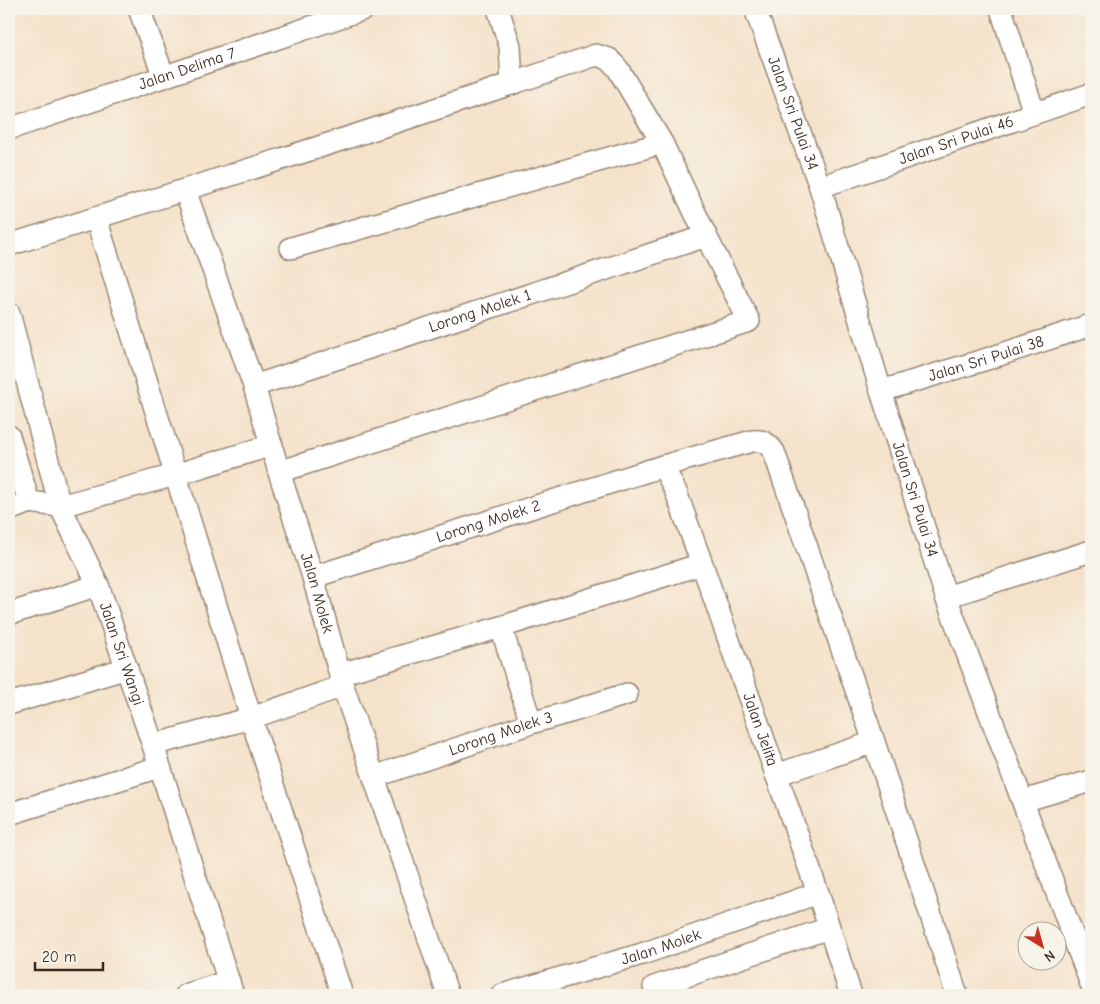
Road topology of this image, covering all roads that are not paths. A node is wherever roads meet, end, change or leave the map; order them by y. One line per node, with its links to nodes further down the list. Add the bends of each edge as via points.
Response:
1 (140, 9): 6 (street)
2 (364, 9): 6 (street, Jalan Delima 7)
3 (498, 9): 7 (street, via 510,46)
4 (756, 9): 12 (street, Jalan Sri Pulai 34)
5 (1001, 9): 9 (street)
6 (164, 77): 10 (street, Jalan Delima 7)
7 (512, 84): 11 (street, via 596,55 609,59); 13 (street)
8 (1091, 94): 9 (street, Jalan Sri Pulai 46)
9 (1034, 113): 12 (street, Jalan Sri Pulai 46)
10 (9, 129)
11 (662, 143): 15 (street); 17 (street)
12 (820, 188): 21 (street, Jalan Sri Pulai 34)
13 (185, 190): 14 (street); 20 (street, Jalan Molek)
14 (96, 218): 16 (street); 26 (street)
15 (706, 236): 20 (street, Lorong Molek 1); 25 (street, via 749,321)
16 (9, 245)
17 (291, 248)
18 (9, 313): 28 (street, Jalan Sri Wangi)
19 (1091, 325): 21 (street, Jalan Sri Pulai 38)
20 (254, 386): 23 (street, Jalan Molek)
21 (881, 391): 34 (street, Jalan Sri Pulai 34)
22 (9, 436): 27 (street)
23 (272, 445): 25 (street, Jalan Molek); 26 (street)
24 (663, 466): 31 (street, Jalan Jelita); 32 (street, Lorong Molek 2); 43 (street, Lorong Molek 2, via 752,440 769,444)
25 (279, 472): 32 (street, Jalan Molek)
26 (175, 475): 28 (street); 41 (street)
27 (29, 502): 28 (street); 29 (street)
28 (60, 506): 33 (street, Jalan Sri Wangi)
29 (9, 510)
30 (1091, 551): 34 (street)
31 (702, 564): 36 (street); 46 (street, Jalan Jelita)
32 (313, 577): 38 (street, Jalan Molek)
33 (98, 585): 35 (street); 37 (street, Jalan Sri Wangi)
34 (946, 597): 49 (street, Jalan Sri Pulai 34)
35 (9, 614)
36 (501, 627): 38 (street); 42 (street)
37 (127, 668): 40 (street); 44 (street, Jalan Sri Wangi)
38 (341, 680): 41 (street); 47 (street, Jalan Molek)
39 (627, 694): 42 (street, Lorong Molek 3)
40 (9, 704)
41 (251, 718): 44 (street); 59 (street)
42 (531, 723): 47 (street, Lorong Molek 3)
43 (874, 742): 46 (street); 63 (street)
44 (153, 745): 45 (street, Jalan Sri Wangi)
45 (159, 767): 50 (street); 56 (street, Jalan Sri Wangi)
46 (776, 775): 51 (street, Jalan Jelita)
47 (374, 777): 60 (street, Jalan Molek)
48 (1091, 781): 49 (street)
49 (1023, 801): 54 (street, Jalan Sri Pulai 34)
50 (9, 814)
51 (818, 893): 52 (street, Jalan Jelita); 53 (street, Jalan Molek)
52 (829, 928): 57 (street); 62 (street, Jalan Jelita)
53 (642, 954): 57 (street); 61 (street, Jalan Molek)
54 (1086, 954): 55 (street, Jalan Sri Pulai 34)
55 (1091, 984)
56 (231, 988): 58 (street)
57 (655, 991)
58 (186, 995)
59 (342, 995)
60 (448, 995)
61 (502, 995)
62 (851, 995)
63 (957, 995)

